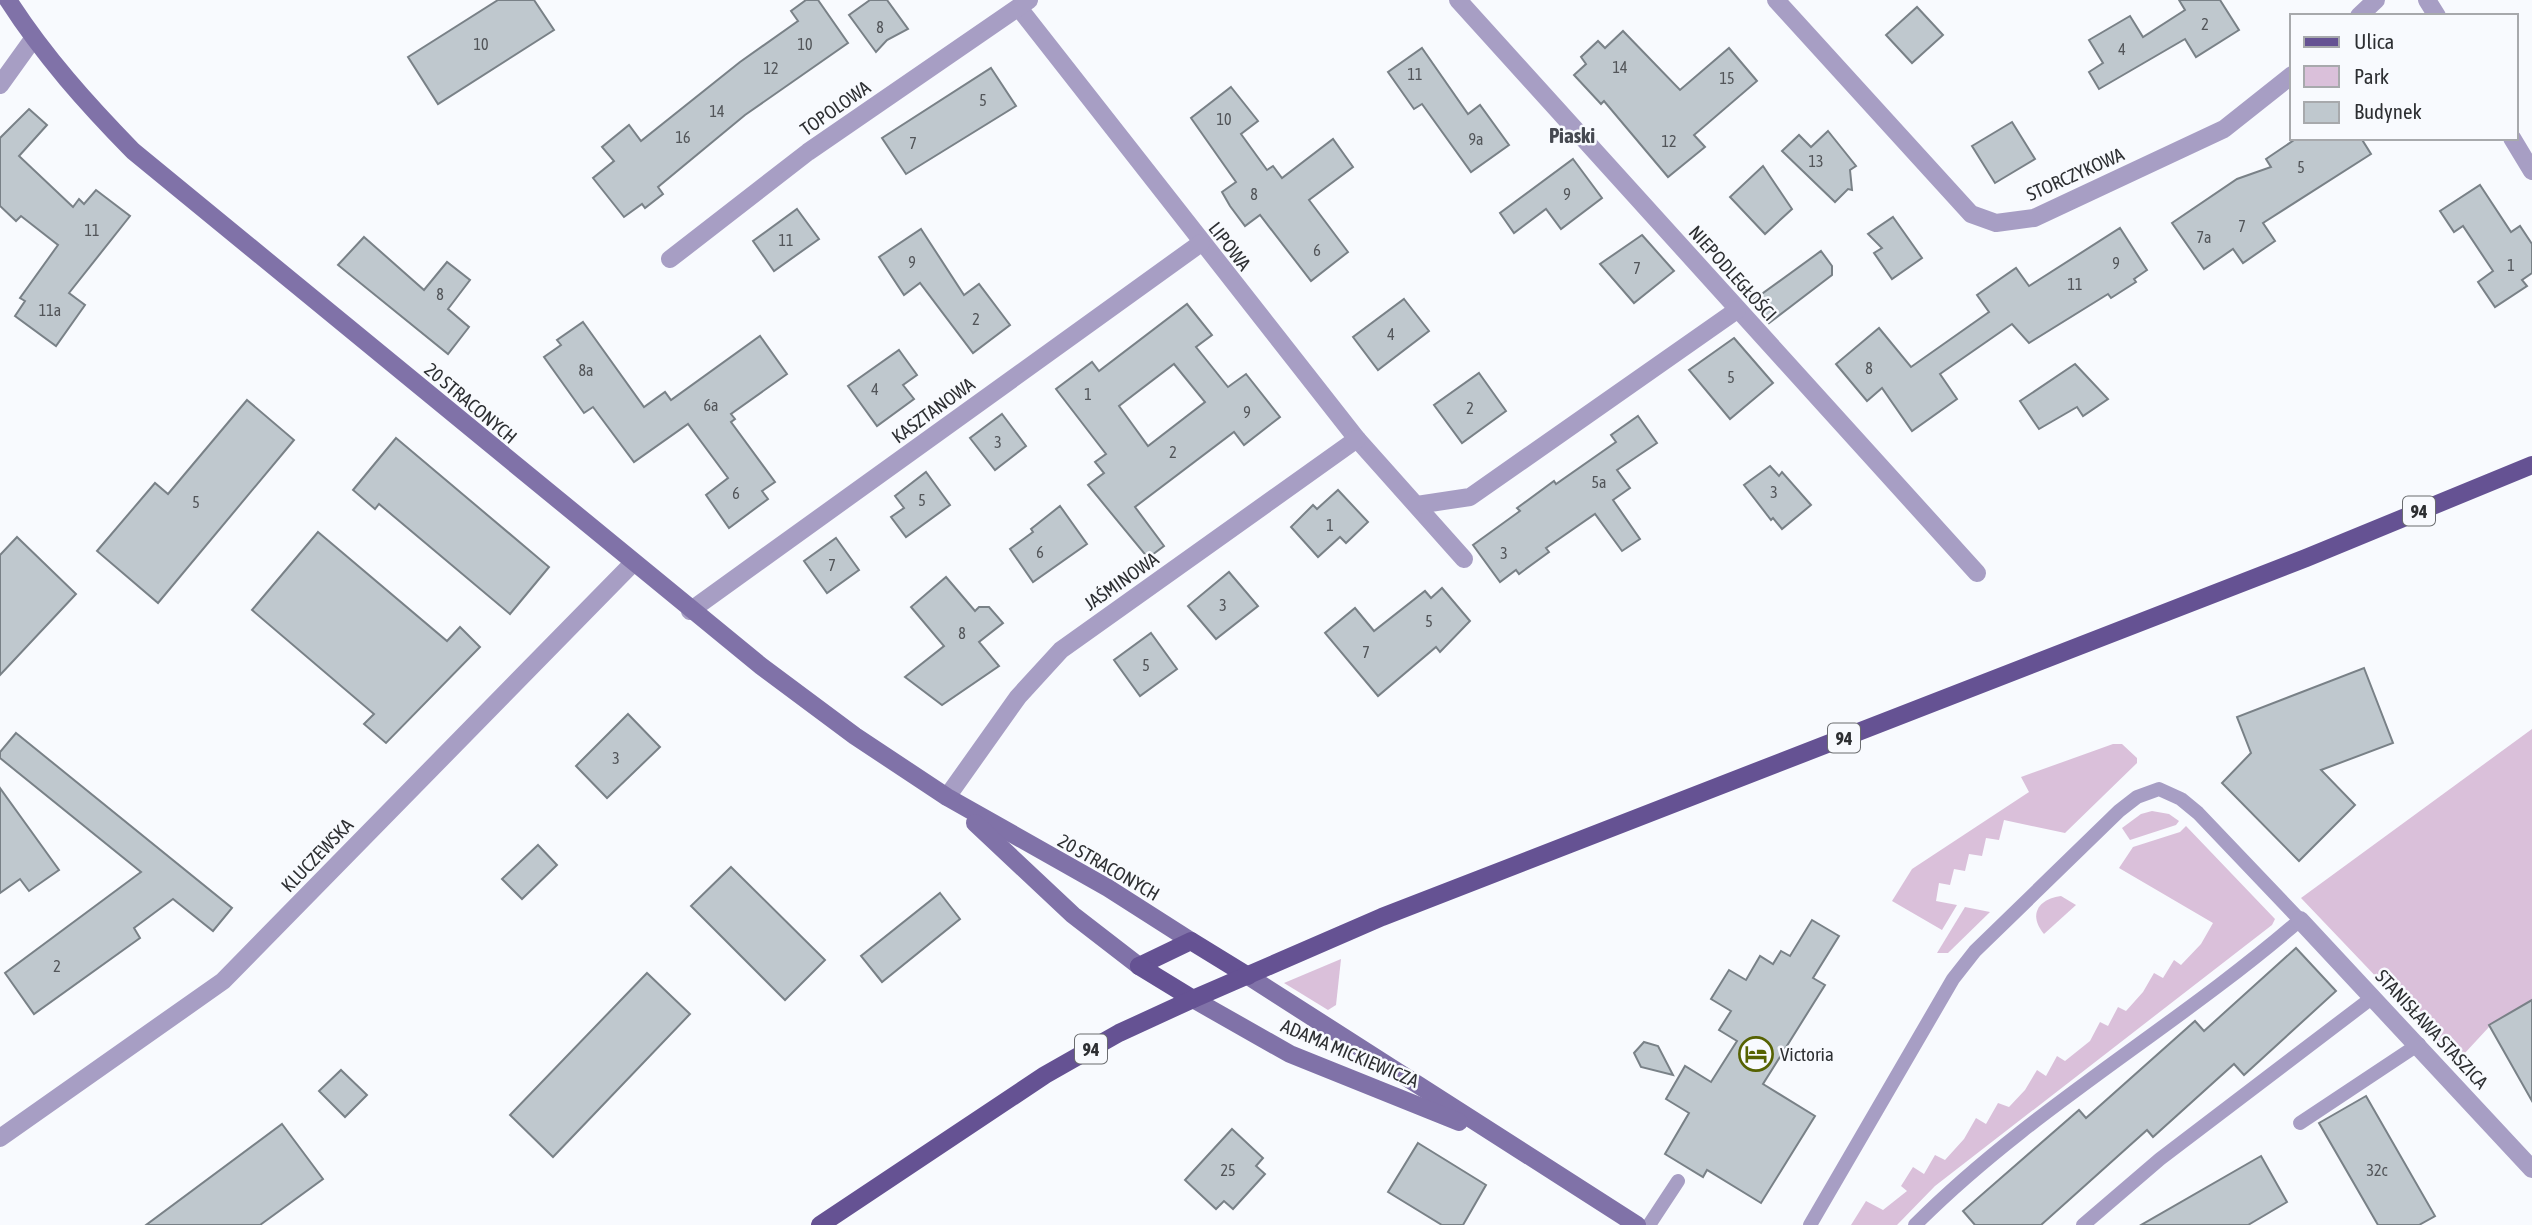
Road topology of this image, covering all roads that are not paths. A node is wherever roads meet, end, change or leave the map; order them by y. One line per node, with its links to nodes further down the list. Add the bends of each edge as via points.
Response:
1 (8, 0): 7 (main road, 20 STRACONYCH)
2 (1458, 0): 14 (street, NIEPODLEGŁOŚCI)
3 (1776, 0): 8 (street, STORCZYKOWA, via 1971,214 1996,223 2034,218 2224,129)
4 (2376, 0): 6 (street)
5 (1024, 4): 12 (street, LIPOWA); 13 (street, TOPOLOWA, via 808,152)
6 (2360, 14)
7 (33, 39): 9 (street); 19 (main road, 20 STRACONYCH, via 133,151)
8 (2290, 77)
9 (0, 85)
10 (2513, 140): 11 (street)
11 (2532, 171)
12 (1201, 243): 15 (street, LIPOWA); 21 (street, KASZTANOWA)
13 (670, 259)
14 (1737, 310): 17 (street, via 1470,497); 20 (street, NIEPODLEGŁOŚCI)
15 (1357, 439): 17 (street, LIPOWA); 22 (street, JAŚMINOWA, via 1061,650 1018,696)
16 (2532, 465): 26 (main road, 94, via 2306,558 1381,917)
17 (1417, 505): 18 (street, LIPOWA)
18 (1464, 559)
19 (633, 563): 21 (main road, 20 STRACONYCH); 32 (street, KLUCZEWSKA, via 223,981)
20 (1977, 573)
21 (690, 611): 22 (main road, 20 STRACONYCH, via 855,736)
22 (947, 797): 24 (main road, 20 STRACONYCH); 25 (main road, 20 STRACONYCH, via 1073,915)
23 (2300, 920): 27 (street, STANISŁAWA STASZICA); 35 (lane, via 2181,799 2159,789 2137,797 2004,921 1960,969); 39 (lane, via 1941,1198)
24 (1191, 941): 25 (main road); 26 (main road, 20 STRACONYCH)
25 (1139, 966): 28 (main road, 20 STRACONYCH)
26 (1248, 976): 28 (main road, 94); 31 (main road, ADAMA MICKIEWICZA)
27 (2373, 997): 29 (street, STANISŁAWA STASZICA); 40 (lane, via 2160,1159)
28 (1193, 999): 31 (main road, ADAMA MICKIEWICZA, via 1290,1054); 36 (main road, 94, via 1119,1033 1045,1075)
29 (2419, 1044): 30 (lane); 33 (street, STANISŁAWA STASZICA)
30 (2300, 1123)
31 (1494, 1136): 37 (main road, ADAMA MICKIEWICZA)
32 (0, 1138)
33 (2532, 1169)
34 (1678, 1181): 38 (lane)
35 (1812, 1224)
36 (820, 1225)
37 (1637, 1225)
38 (1649, 1225)
39 (1915, 1225)
40 (2083, 1225)

